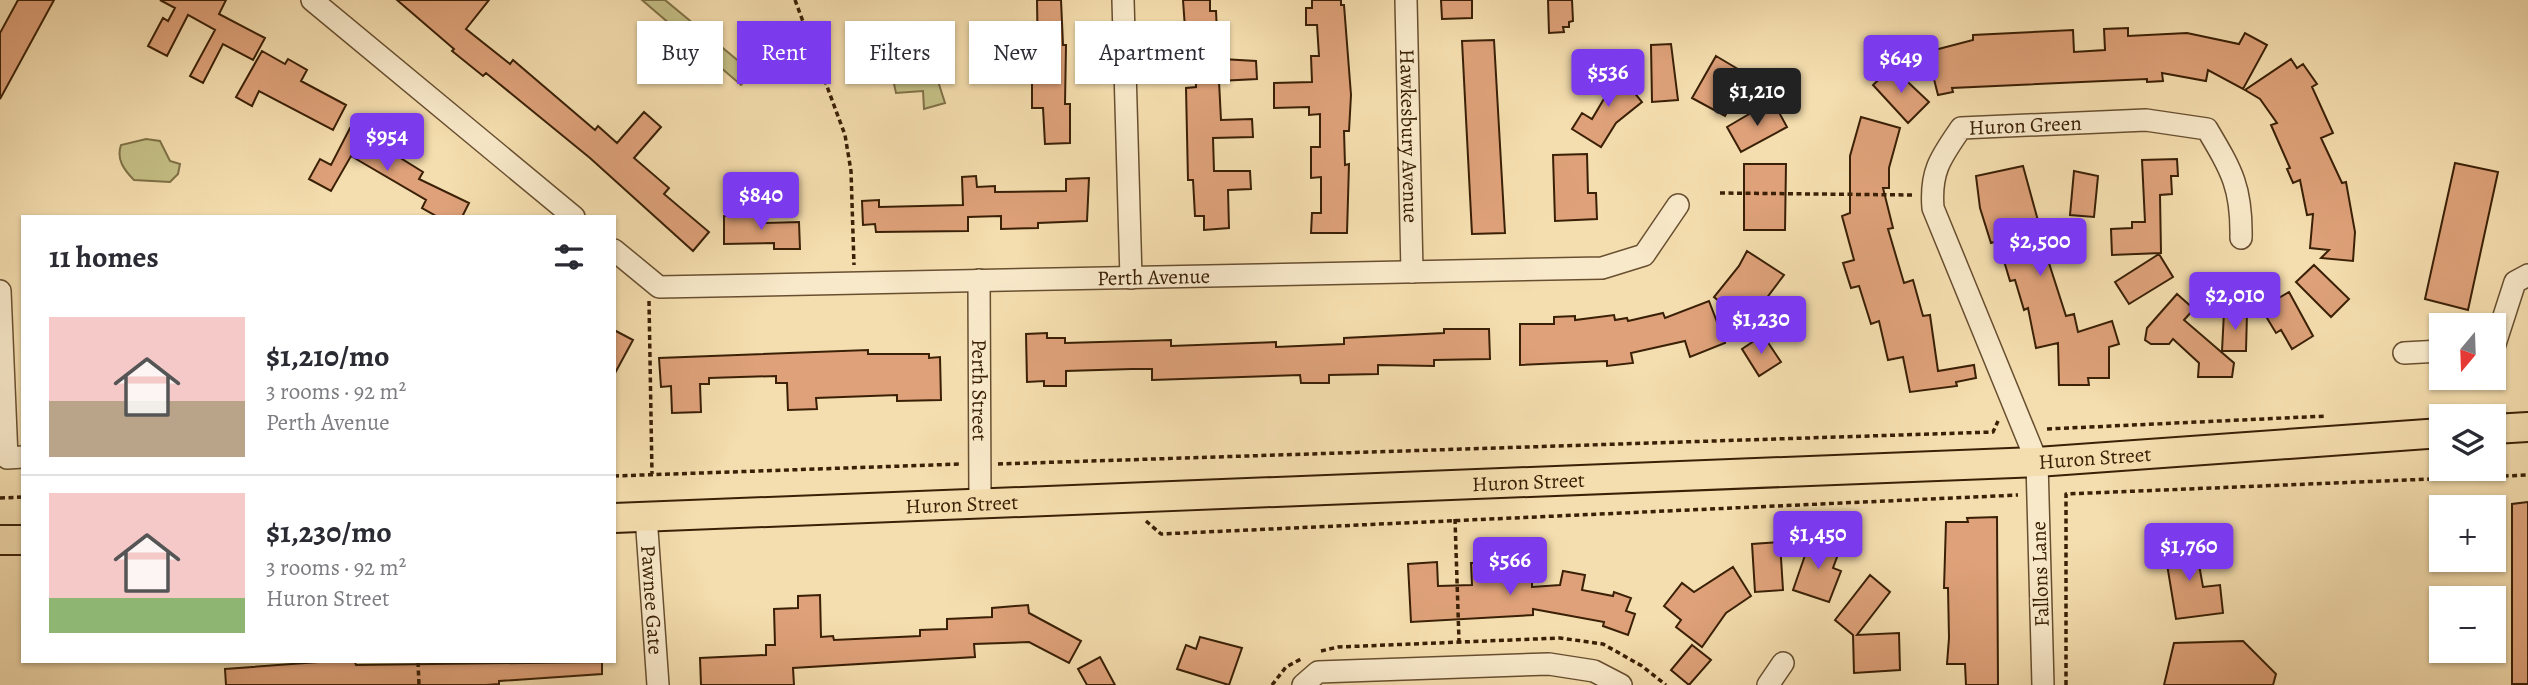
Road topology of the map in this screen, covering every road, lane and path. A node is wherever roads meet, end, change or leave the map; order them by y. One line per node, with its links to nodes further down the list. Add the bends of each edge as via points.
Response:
1 (312, 0): 8 (street)
2 (794, 0): 15 (path, via 845,135)
3 (1123, 0): 13 (street)
4 (1406, 0): 11 (street, Hawkesbury Avenue)
5 (1720, 193): 6 (path, via 1914,195)
6 (1914, 204)
7 (1678, 205): 11 (street, Perth Avenue, via 1644,255 1602,268)
8 (572, 215)
9 (2241, 238): 28 (street, Huron Green, via 2242,203 2232,171 2207,129 2146,120 1961,128 1939,160 1931,183 1933,208)
10 (616, 252): 15 (street, Perth Avenue, via 659,287)
11 (1412, 272): 13 (street, Perth Avenue)
12 (2528, 275): 18 (street, via 2515,282)
13 (1131, 278): 14 (street, Perth Avenue)
14 (979, 280): 15 (street, Perth Avenue); 36 (street, Perth Street)
15 (854, 282)
16 (0, 291): 27 (street, via 7,458)
17 (649, 291): 31 (path)
18 (2505, 313)
19 (2429, 352): 20 (street)
20 (2404, 353)
21 (2002, 415): 30 (path, via 1993,432)
22 (2336, 415): 26 (path)
23 (2429, 422): 28 (main road, Huron Street)
24 (2506, 422): 25 (main road)
25 (2528, 427)
26 (2047, 429)
27 (21, 457)
28 (2036, 462): 36 (main road, Huron Street); 52 (street, Fallons Lane)
29 (967, 464): 31 (path)
30 (997, 464)
31 (652, 474): 32 (path)
32 (616, 475)
33 (2528, 475): 53 (path, via 2066,494)
34 (21, 497): 35 (path)
35 (0, 498)
36 (980, 502): 38 (main road, Huron Street)
37 (2020, 506): 40 (path, via 2019,495)
38 (646, 516): 39 (main road, Huron Street); 48 (street, Pawnee Gate)
39 (616, 517)
40 (1455, 519): 41 (path, via 1161,534); 44 (path)
41 (1144, 520)
42 (0, 540): 43 (main road)
43 (21, 540)
44 (1458, 641)
45 (418, 663): 47 (path)
46 (1783, 663): 51 (street)
47 (419, 685)
48 (658, 685)
49 (1303, 685): 50 (street, via 1318,672 1549,664 1594,671)
50 (1621, 685)
51 (1768, 685)
52 (2043, 685)
53 (2066, 685)

